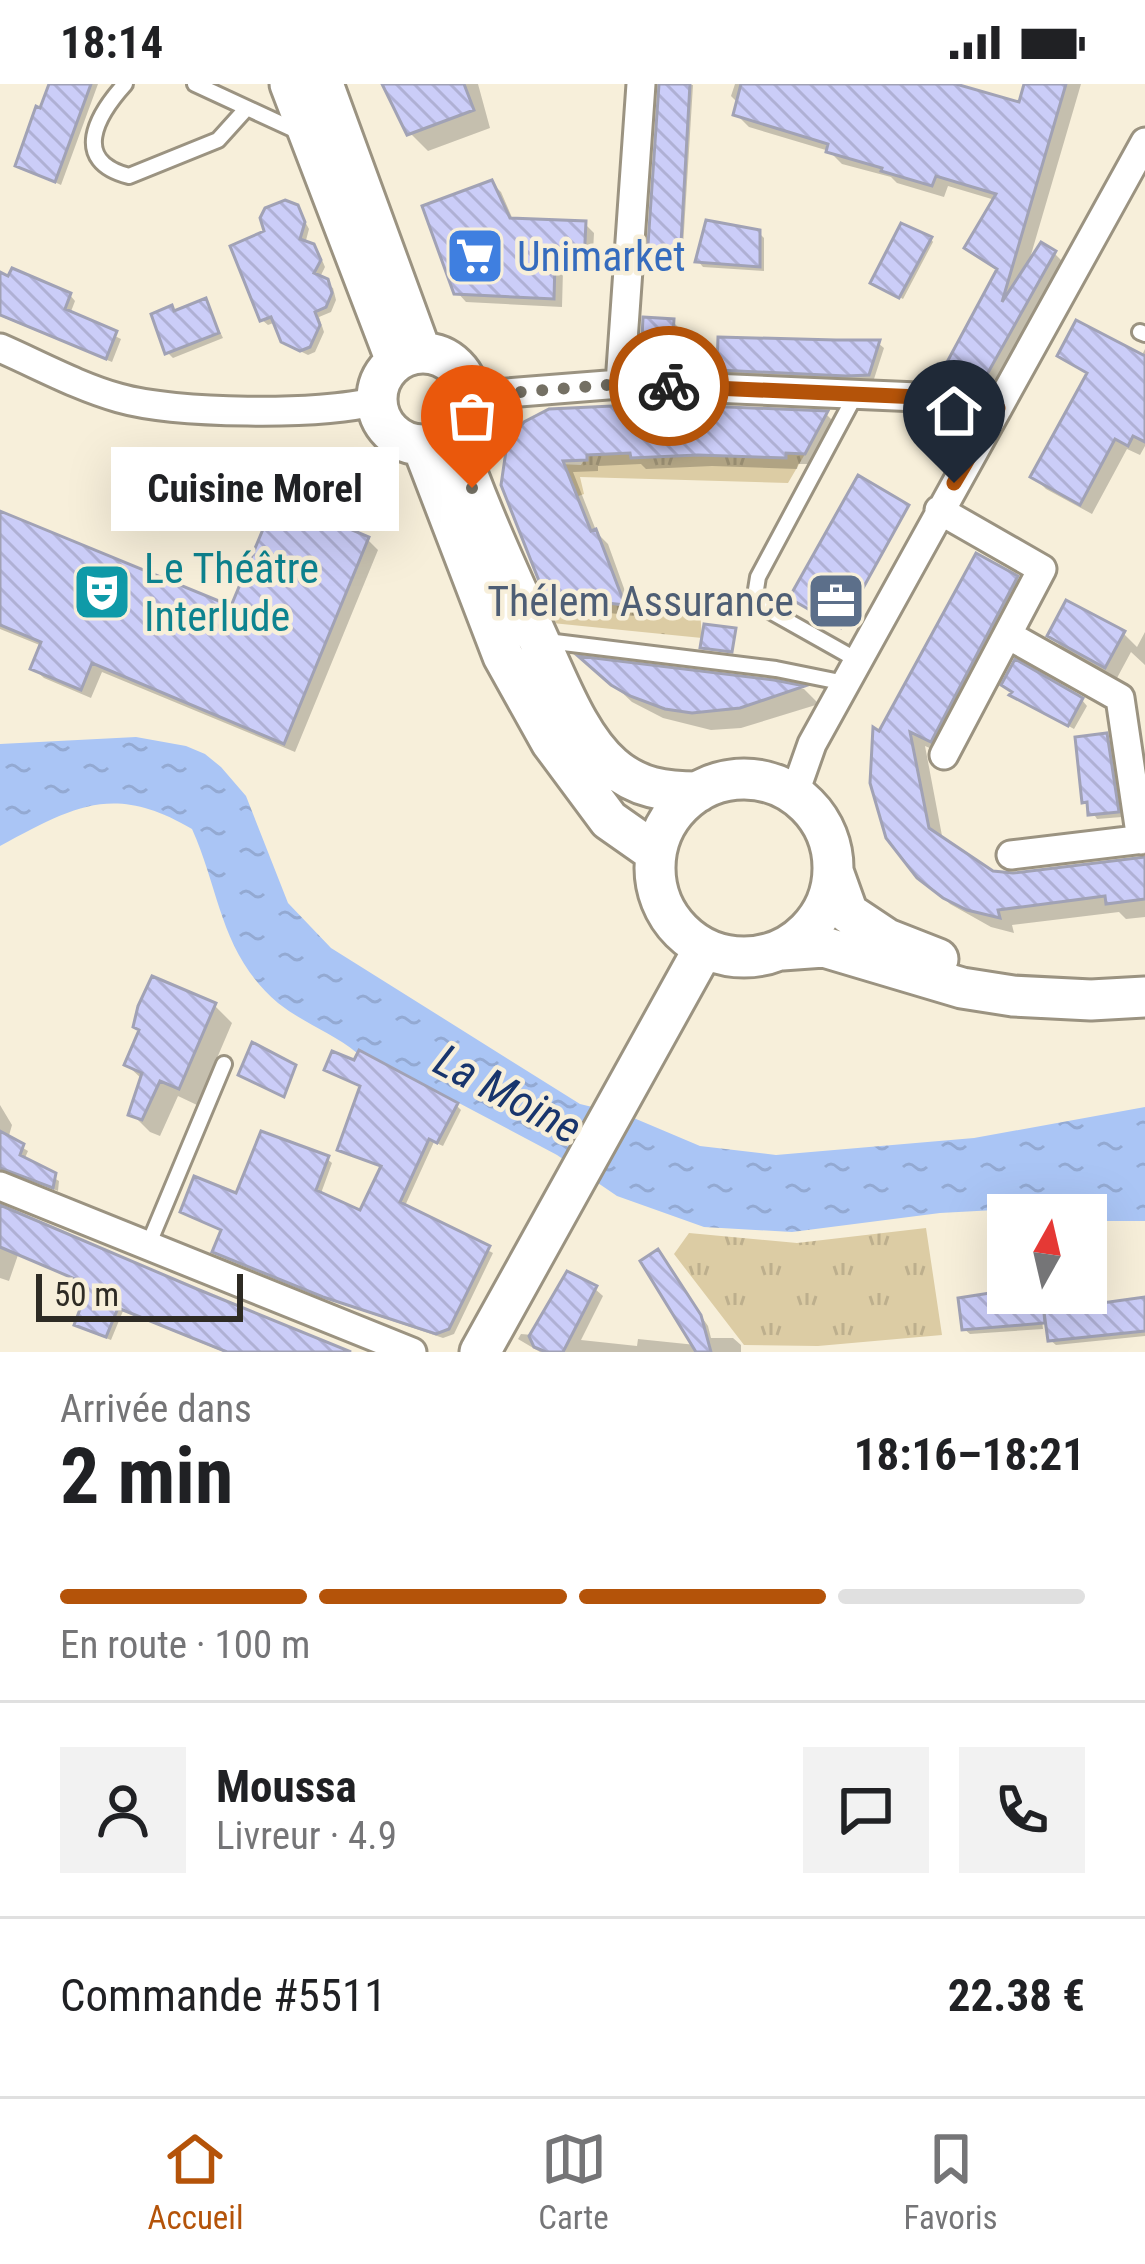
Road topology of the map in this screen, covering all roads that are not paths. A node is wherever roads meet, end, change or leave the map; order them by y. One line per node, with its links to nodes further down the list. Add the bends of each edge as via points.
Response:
1 (125, 84): 6 (lane, via 92,146 100,162 129,176 218,140)
2 (195, 84): 6 (lane)
3 (290, 84): 7 (main road)
4 (322, 84): 10 (main road)
5 (641, 84): 11 (street)
6 (246, 109): 7 (lane)
7 (310, 137): 10 (main road)
8 (1145, 142): 15 (street)
9 (0, 348): 14 (street, via 153,406 316,409)
10 (408, 357): 13 (main road, via 448,360); 14 (main road, via 378,386)
11 (620, 384): 12 (street); 13 (street)
12 (856, 394): 15 (street); 20 (lane, via 758,577 754,602)
13 (469, 396): 16 (main road, via 462,423)
14 (376, 401): 16 (main road, via 396,437)
15 (998, 408): 17 (street)
16 (438, 439): 19 (main road, via 477,502); 25 (main road, via 503,656 551,742 609,820)
17 (939, 510): 18 (street, via 1042,569); 20 (street)
18 (1008, 634): 21 (street); 24 (street, via 1120,698)
19 (539, 641): 20 (lane); 22 (main road, via 610,764 663,792)
20 (851, 672): 23 (street)
21 (944, 754)
22 (698, 792): 23 (main road, via 746,779); 25 (main road, via 665,829)
23 (794, 794): 27 (main road, via 824,829)
24 (1143, 839): 26 (street)
25 (656, 853): 28 (main road, via 665,911)
26 (1011, 854)
27 (834, 874): 29 (main road, via 817,917); 30 (main road, via 848,914 941,960 1000,975)
28 (704, 948): 29 (main road, via 744,958); 36 (main road)
29 (782, 950): 31 (main road, via 824,947 1013,996)
30 (1145, 978)
31 (1145, 997)
32 (224, 1064): 34 (lane)
33 (0, 1186): 34 (street)
34 (147, 1247): 35 (street)
35 (412, 1352)
36 (480, 1352)

